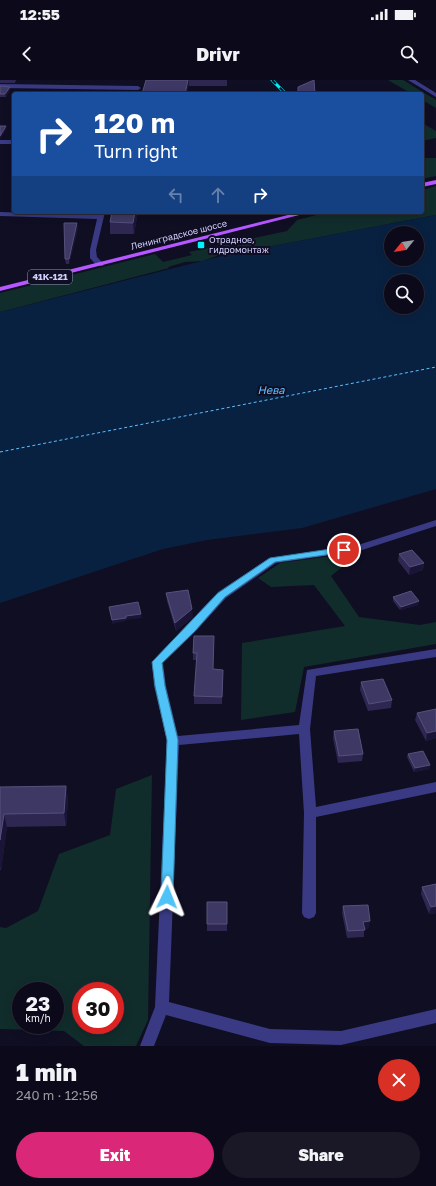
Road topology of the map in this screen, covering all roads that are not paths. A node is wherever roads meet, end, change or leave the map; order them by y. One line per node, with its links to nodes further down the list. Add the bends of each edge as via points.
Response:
1 (140, 80): 4 (street)
2 (411, 80): 5 (street)
3 (0, 86): 4 (street)
4 (137, 91)
5 (436, 95)
6 (0, 142): 7 (street)
7 (12, 142)
8 (436, 182): 9 (main road)
9 (424, 185)
10 (0, 214): 11 (street)
11 (102, 214): 13 (street, via 93,250 94,258)
12 (300, 214): 13 (main road, Ленинградское шоссе / 41К-121)
13 (100, 264): 14 (main road, 41К-121)
14 (0, 289)
15 (436, 523): 18 (street, via 359,548 273,560 222,595 157,662)
16 (436, 653): 17 (street, via 310,674)
17 (304, 730): 18 (street); 20 (street)
18 (173, 740): 22 (street)
19 (436, 788): 20 (street)
20 (310, 813): 21 (street)
21 (309, 913)
22 (162, 1007): 23 (street, via 270,1036 341,1038); 24 (street)
23 (436, 1016)
24 (147, 1046)

